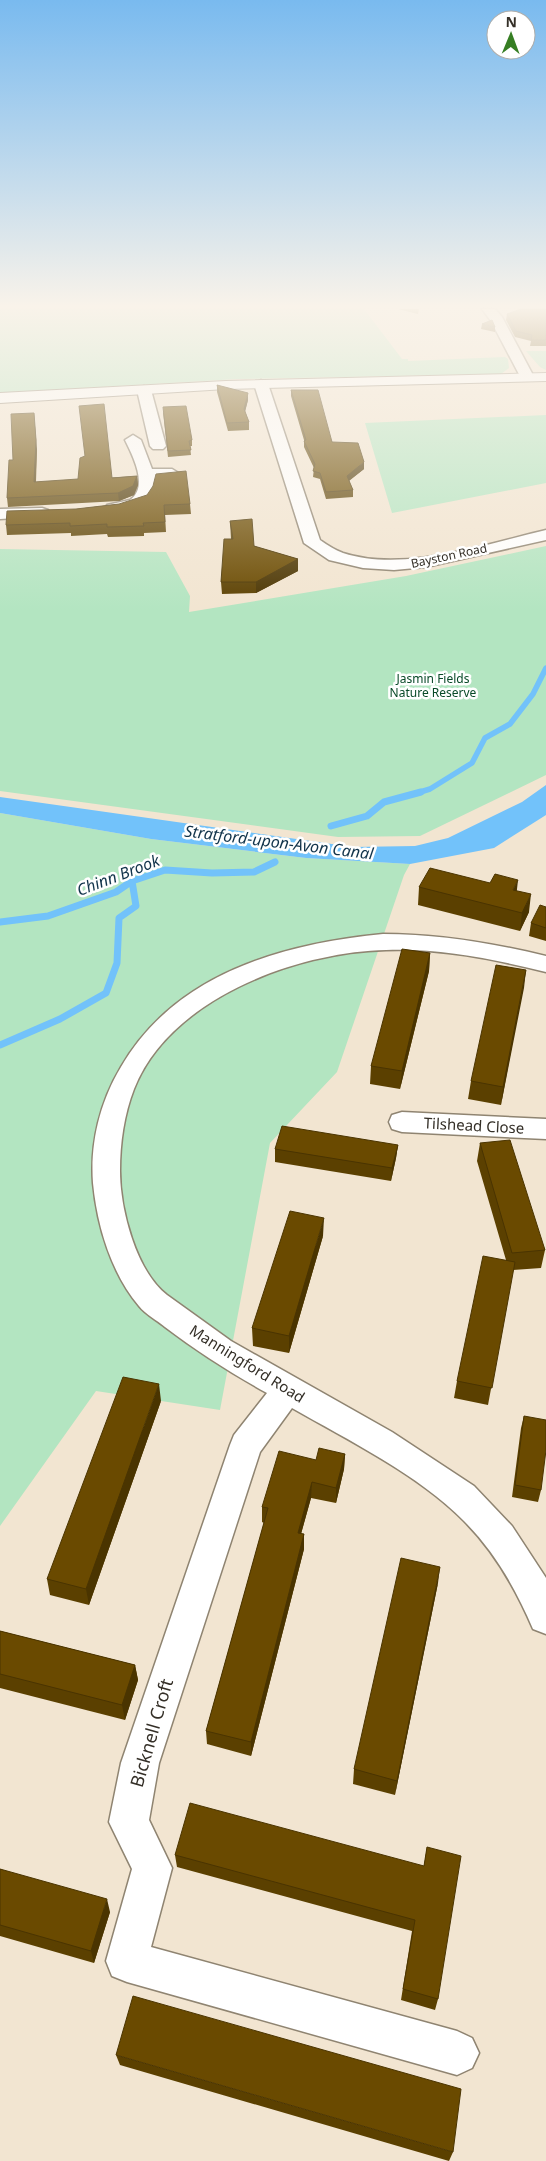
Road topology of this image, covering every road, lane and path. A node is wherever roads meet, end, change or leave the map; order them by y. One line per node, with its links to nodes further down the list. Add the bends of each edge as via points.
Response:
1 (149, 410): 4 (street)
2 (268, 410): 10 (street, Bayston Road, via 312,543 320,550 347,561 402,565)
3 (133, 440): 5 (street)
4 (158, 446)
5 (146, 474): 6 (street); 7 (street, via 147,488 137,503)
6 (172, 474)
7 (100, 509)
8 (62, 512): 9 (street)
9 (0, 514)
10 (546, 535)
11 (546, 964): 14 (street, Manningford Road, via 452,944 387,942 340,946 285,957 259,967 192,1003 161,1029 135,1060 120,1089 110,1122 107,1185 114,1230 150,1299 215,1347)
12 (402, 1122): 13 (street, Tilshead Close)
13 (546, 1129)
14 (287, 1391): 15 (street, Manningford Road, via 387,1444 462,1497 502,1540 539,1598); 16 (street, Bicknell Croft, via 246,1445 140,1763 129,1822 152,1868 128,1961)
15 (546, 1617)
16 (457, 2053)

